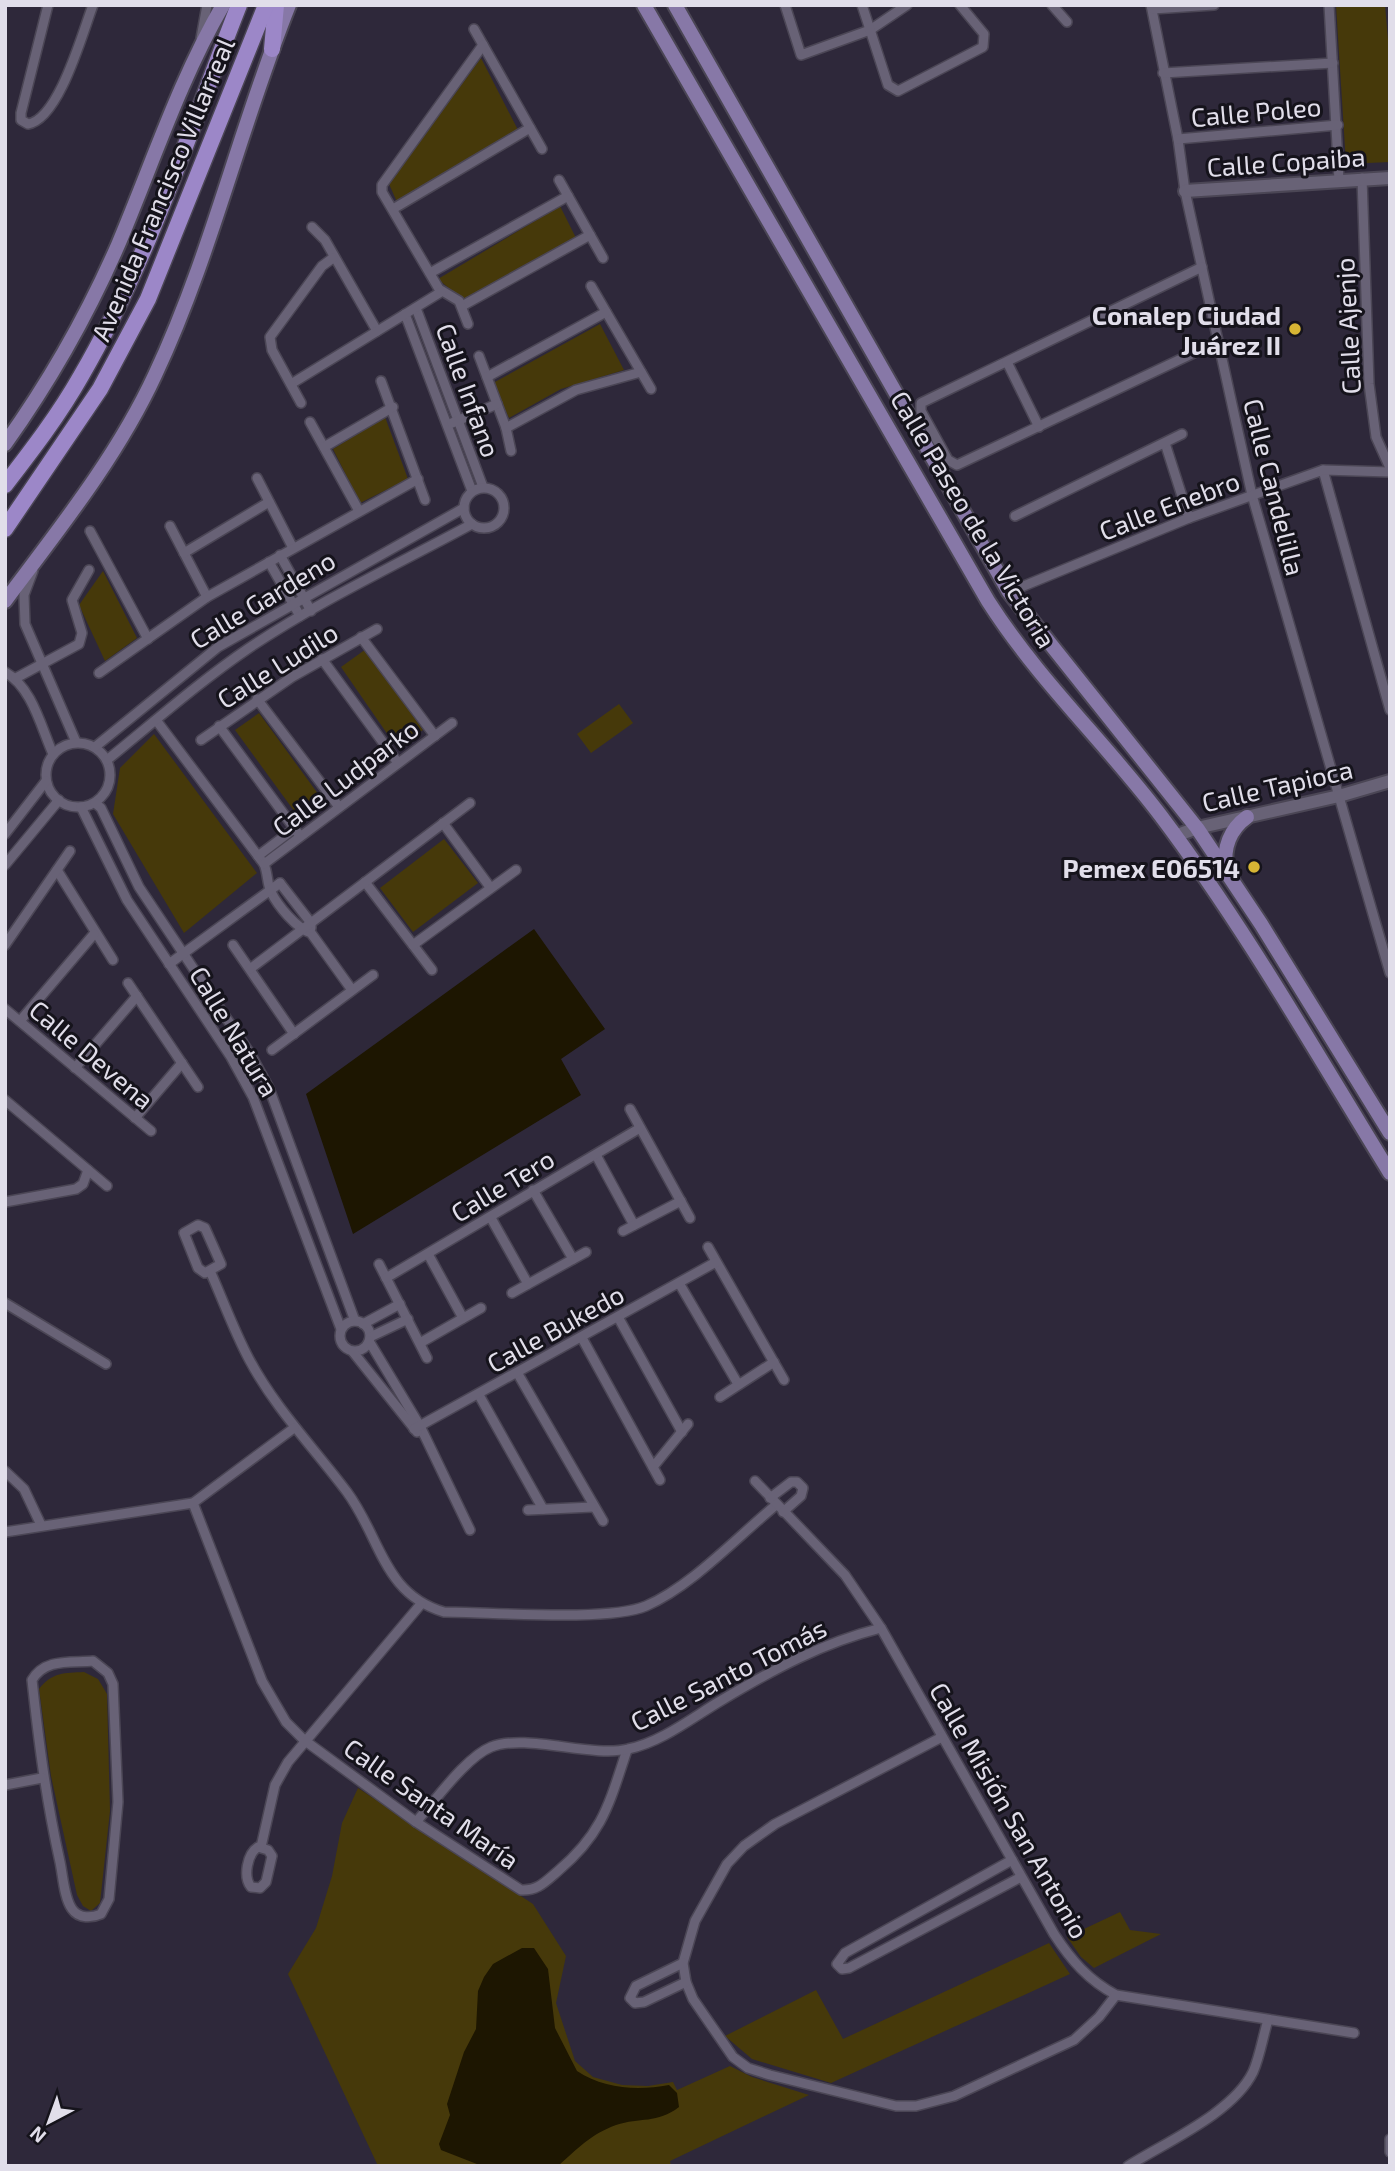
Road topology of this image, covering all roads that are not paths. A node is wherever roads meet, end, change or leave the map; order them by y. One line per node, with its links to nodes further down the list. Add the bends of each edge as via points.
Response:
1 (48, 5): 2 (street, via 21,113 21,120 28,124 43,118 55,100)
2 (93, 5)
3 (207, 5): 24 (street)
4 (223, 5): 24 (main road)
5 (239, 5): 76 (highway, Avenida Francisco Villarreal, via 128,285 51,425)
6 (266, 5): 88 (highway, Avenida Francisco Villarreal, via 148,299 100,389)
7 (276, 5): 23 (highway)
8 (289, 5): 23 (main road)
9 (644, 5): 136 (main road, Calle Paseo de la Victoria, via 988,601 1026,658)
10 (675, 5): 96 (main road, Calle Paseo de la Victoria)
11 (785, 5): 21 (street, via 801,55)
12 (862, 5): 21 (street)
13 (907, 5): 21 (street)
14 (960, 5): 21 (street, via 984,34 983,47 898,91 888,85)
15 (1052, 5): 19 (street)
16 (1214, 5): 18 (street)
17 (1329, 5): 25 (street)
18 (1152, 7): 26 (street, Calle Candelilla)
19 (1067, 22)
20 (474, 29): 22 (street)
21 (870, 30)
22 (483, 45): 28 (street); 37 (street, via 383,180 383,192)
23 (272, 49): 92 (main road, via 186,304 159,368 115,447)
24 (199, 51): 69 (main road, via 82,322)
25 (1333, 63): 26 (street); 27 (street)
26 (1163, 73): 29 (street, Calle Candelilla)
27 (1338, 125): 29 (street, Calle Poleo); 34 (street)
28 (530, 128): 30 (street); 37 (street)
29 (1178, 139): 35 (street, Calle Candelilla)
30 (542, 149)
31 (1362, 178): 32 (street, Calle Copaiba); 34 (street, Calle Copaiba); 73 (street, Calle Ajenjo, via 1371,396 1376,437)
32 (1390, 178)
33 (559, 180): 36 (street)
34 (1339, 180): 35 (street, Calle Copaiba)
35 (1185, 191): 42 (street, Calle Candelilla)
36 (568, 196): 39 (street); 43 (street)
37 (393, 209): 43 (street)
38 (312, 227): 40 (street)
39 (590, 235): 41 (street); 46 (street)
40 (333, 258): 51 (street); 58 (street, via 322,266 270,337 272,351)
41 (603, 258)
42 (1202, 267): 52 (street, Calle Candelilla); 54 (street)
43 (429, 273): 45 (street)
44 (591, 286): 48 (street)
45 (441, 292): 46 (street); 47 (street)
46 (462, 306): 50 (street)
47 (416, 308): 49 (street); 64 (street, Calle Infano)
48 (606, 312): 55 (street); 56 (street)
49 (405, 314): 51 (street); 64 (street, Calle Infano)
50 (468, 324)
51 (377, 331): 58 (street)
52 (1217, 342): 65 (street); 79 (street, Calle Candelilla)
53 (479, 356): 56 (street)
54 (1007, 362): 65 (street); 65 (street, via 921,403 921,411 948,460 957,465)
55 (641, 372): 59 (street); 66 (street, via 576,390)
56 (487, 377): 61 (street)
57 (381, 381): 62 (street)
58 (290, 384): 60 (street)
59 (651, 389)
60 (301, 404)
61 (497, 404): 64 (street); 66 (street)
62 (393, 407): 70 (street); 75 (street)
63 (310, 422): 70 (street)
64 (452, 423): 77 (street, Calle Infano); 78 (street, Calle Infano)
65 (1039, 427)
66 (506, 428): 71 (street)
67 (1182, 434): 68 (street)
68 (1165, 443): 84 (street); 85 (street)
69 (5, 444)
70 (324, 447): 83 (street)
71 (511, 451)
72 (1323, 470): 73 (street, Calle Enebro); 79 (street, Calle Enebro); 112 (street)
73 (1390, 470)
74 (257, 478): 81 (street)
75 (418, 479): 80 (street); 83 (street)
76 (5, 485)
77 (483, 488): 78 (street); 86 (street, via 501,496 503,516 487,528)
78 (472, 491): 82 (street)
79 (1252, 495): 85 (street, Calle Enebro); 125 (street, Calle Candelilla)
80 (425, 500)
81 (269, 502): 90 (street); 91 (street)
82 (464, 508): 86 (street); 98 (street, Calle Gardeno)
83 (359, 511): 90 (street)
84 (1015, 516)
85 (1189, 518): 96 (street, Calle Enebro)
86 (472, 524): 101 (street, Calle Gardeno)
87 (170, 526): 91 (street)
88 (5, 529)
89 (90, 531): 105 (street)
90 (293, 548): 93 (street)
91 (184, 553): 97 (street)
92 (40, 554): 99 (main road); 107 (street, via 24,595 24,609 25,624)
93 (280, 555): 94 (street); 98 (street)
94 (269, 562): 97 (street); 100 (street)
95 (89, 570): 107 (street, via 72,600 82,639 75,648)
96 (1009, 592): 133 (main road, Calle Paseo de la Victoria)
97 (207, 597): 105 (street)
98 (303, 597): 100 (street, Calle Gardeno); 101 (street)
99 (5, 601)
100 (292, 603): 102 (street); 119 (street, Calle Gardeno, via 193,665)
101 (311, 611): 102 (street, Calle Gardeno)
102 (300, 616): 113 (street, Calle Gardeno, via 227,664)
103 (377, 629): 104 (street, Calle Ludilo)
104 (361, 637): 106 (street, Calle Ludilo); 116 (street)
105 (148, 639): 109 (street)
106 (322, 659): 111 (street, Calle Ludilo); 122 (street)
107 (43, 664): 110 (street); 118 (street)
108 (5, 672): 110 (street)
109 (99, 673)
110 (16, 678): 120 (street)
111 (257, 699): 115 (street, Calle Ludilo); 130 (street)
112 (1390, 710)
113 (156, 720): 121 (street, Calle Gardeno); 138 (street, Calle Ludparko)
114 (452, 723): 116 (street, Calle Ludparko)
115 (219, 726): 117 (street, Calle Ludilo); 134 (street)
116 (435, 736): 122 (street, Calle Ludparko)
117 (201, 740)
118 (76, 742): 119 (street); 120 (street)
119 (95, 747): 121 (street)
120 (53, 754): 123 (street)
121 (107, 760): 127 (street, via 109,784)
122 (398, 763): 130 (street, Calle Ludparko)
123 (46, 781): 126 (street); 135 (street)
124 (1390, 781): 125 (street, Calle Tapioca)
125 (1339, 796): 131 (street, Calle Tapioca); 157 (street, Calle Candelilla)
126 (58, 800): 129 (street); 139 (street)
127 (95, 803): 129 (street); 152 (street, Calle Natura, via 139,887)
128 (470, 803): 132 (street)
129 (81, 807): 154 (street, Calle Natura, via 117,881)
130 (339, 807): 134 (street, Calle Ludparko)
131 (1247, 817): 133 (street, Calle Tapioca); 142 (main road, via 1232,833 1224,857)
132 (443, 823): 143 (street); 145 (street)
133 (1197, 828): 136 (street, Calle Tapioca); 142 (main road, Calle Paseo de la Victoria)
134 (298, 832): 138 (street, Calle Ludparko)
135 (5, 834)
136 (1175, 836): 162 (main road, Calle Paseo de la Victoria, via 1232,915)
137 (71, 851): 140 (street)
138 (261, 860): 144 (street, Calle Ludparko)
139 (5, 865)
140 (57, 870): 148 (street); 149 (street)
141 (516, 870): 145 (street)
142 (1226, 870): 168 (main road, Calle Paseo de la Victoria)
143 (365, 882): 146 (street); 151 (street)
144 (269, 886): 146 (street, via 279,883); 147 (street); 152 (street)
145 (490, 887): 151 (street)
146 (311, 923): 147 (street)
147 (306, 931): 155 (street); 160 (street)
148 (94, 934): 153 (street); 164 (street)
149 (5, 945)
150 (233, 945): 155 (street)
151 (413, 945): 156 (street)
152 (183, 954): 154 (street); 205 (street, Calle Natura, via 269,1088)
153 (113, 960)
154 (169, 964): 206 (street, Calle Natura, via 253,1097)
155 (250, 969): 165 (street)
156 (432, 970)
157 (1390, 973)
158 (373, 975): 160 (street)
159 (128, 983): 161 (street)
160 (352, 990): 165 (street)
161 (137, 996): 167 (street); 169 (street)
162 (1285, 1003): 168 (main road, via 1297,1003 1304,1010 1331,1051); 179 (main road, Calle Paseo de la Victoria)
163 (5, 1009): 164 (street, Calle Devena)
164 (20, 1021): 169 (street, Calle Devena)
165 (294, 1034): 166 (street)
166 (272, 1049)
167 (182, 1063): 170 (street); 173 (street)
168 (1348, 1066): 176 (main road, Calle Paseo de la Victoria)
169 (75, 1068): 173 (street, Calle Devena)
170 (198, 1087)
171 (5, 1100): 178 (street)
172 (630, 1109): 174 (street)
173 (135, 1118): 175 (street, Calle Devena)
174 (640, 1128): 177 (street, Calle Tero); 182 (street)
175 (151, 1131)
176 (1390, 1133)
177 (596, 1155): 181 (street, Calle Tero); 186 (street)
178 (88, 1170): 180 (street); 183 (street, via 76,1189)
179 (1390, 1173)
180 (107, 1186)
181 (533, 1190): 184 (street, Calle Tero); 191 (street)
182 (681, 1201): 185 (street); 186 (street)
183 (5, 1202)
184 (491, 1218): 190 (street, Calle Tero); 197 (street)
185 (690, 1218)
186 (634, 1225): 187 (street)
187 (623, 1231)
188 (708, 1247): 192 (street)
189 (586, 1252): 191 (street)
190 (428, 1254): 195 (street, Calle Tero); 203 (street)
191 (573, 1259): 197 (street)
192 (716, 1262): 196 (street, Calle Bukedo); 212 (street)
193 (379, 1264): 195 (street)
194 (210, 1271): 194 (street, via 221,1264 205,1228 198,1224 184,1233 198,1268); 219 (street, via 249,1359)
195 (386, 1278): 200 (street)
196 (678, 1283): 202 (street, Calle Bukedo); 216 (street)
197 (528, 1284): 198 (street)
198 (512, 1293)
199 (5, 1303): 213 (street)
200 (400, 1304): 204 (street); 205 (street)
201 (481, 1308): 203 (street)
202 (618, 1317): 207 (street, Calle Bukedo); 221 (street, via 685,1428)
203 (463, 1318): 209 (street)
204 (408, 1319): 208 (street); 209 (street)
205 (359, 1322): 206 (street); 208 (street)
206 (341, 1329): 210 (street, via 341,1344)
207 (582, 1338): 214 (street, Calle Bukedo); 221 (street)
208 (369, 1339): 210 (street, via 363,1349); 220 (street)
209 (420, 1343): 211 (street)
210 (353, 1352): 220 (street)
211 (428, 1358)
212 (774, 1362): 215 (street); 216 (street)
213 (106, 1364)
214 (518, 1374): 217 (street, Calle Bukedo); 227 (street)
215 (784, 1380)
216 (738, 1384): 218 (street)
217 (479, 1395): 220 (street, Calle Bukedo); 228 (street)
218 (720, 1397)
219 (294, 1427): 225 (street); 234 (street, via 348,1493 395,1580)
220 (417, 1428): 232 (street)
221 (653, 1467): 223 (street)
222 (5, 1471): 231 (street, via 24,1489)
223 (660, 1480)
224 (755, 1481): 226 (street, Calle Misión San Antonio)
225 (193, 1503): 231 (street); 237 (street, Calle Santa María, via 262,1681 286,1722)
226 (776, 1505): 234 (street, via 667,1595 632,1610 602,1614 444,1612); 235 (street, Calle Misión San Antonio, via 845,1575)
227 (593, 1507): 228 (street); 230 (street)
228 (543, 1509): 229 (street)
229 (528, 1510)
230 (603, 1521)
231 (41, 1525): 233 (street)
232 (470, 1530)
233 (5, 1532)
234 (421, 1604): 237 (street)
235 (881, 1628): 236 (street, Calle Misión San Antonio); 238 (street, Calle Santo Tomás, via 804,1653 669,1731)
236 (942, 1737): 243 (street, Calle Misión San Antonio); 247 (street, via 775,1824 744,1846 727,1864 695,1921)
237 (304, 1740): 241 (street, Calle Santa María); 242 (street, via 275,1785)
238 (627, 1750): 241 (street, Calle Santo Tomás, via 511,1744 488,1748); 241 (street, Calle Santa María, via 594,1835 537,1888 521,1890)
239 (42, 1778): 239 (street, via 32,1680 50,1664 93,1661 113,1684 118,1771 111,1886 101,1914 92,1918 72,1910); 240 (street)
240 (5, 1785)
241 (416, 1822)
242 (261, 1847)
243 (1013, 1860): 244 (street, Calle Misión San Antonio); 245 (street)
244 (1021, 1877): 246 (street); 249 (street, Calle Misión San Antonio, via 1075,1965)
245 (905, 1919): 246 (street); 246 (street, via 845,1953 838,1960 839,1968 849,1968)
246 (914, 1934)
247 (683, 1963): 248 (street); 248 (street, via 636,1986 630,1998 644,2002)
248 (686, 1982): 249 (street, via 721,2044 748,2067 896,2106 954,2096 1074,2040)
249 (1116, 1995): 250 (street, Calle Misión San Antonio)
250 (1268, 2020): 251 (street, Calle Misión San Antonio); 254 (street, via 1253,2071 1241,2089 1224,2106)
251 (1354, 2033)
252 (1390, 2139): 253 (street)
253 (1390, 2152)
254 (1128, 2166)

